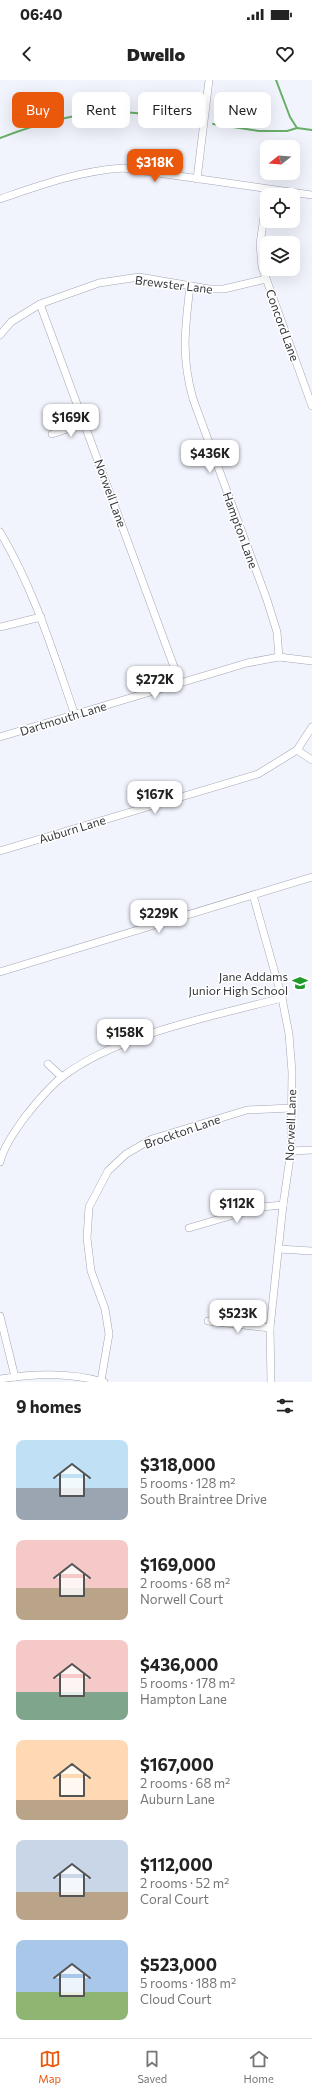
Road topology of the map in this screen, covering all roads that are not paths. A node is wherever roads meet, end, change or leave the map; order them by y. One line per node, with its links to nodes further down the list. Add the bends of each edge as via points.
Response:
1 (208, 80): 2 (street)
2 (196, 179): 3 (street); 6 (street, via 122,168 96,170 62,177)
3 (260, 192)
4 (300, 194): 5 (street)
5 (312, 195)
6 (0, 200)
7 (262, 228): 8 (street, Concord Lane, via 260,244)
8 (266, 280): 9 (street, Brewster Lane, via 224,290); 12 (street, Concord Lane)
9 (190, 286): 10 (street, Brewster Lane, via 139,277 99,283); 18 (street, Hampton Lane, via 184,334 186,374 267,600 277,632)
10 (40, 304): 11 (street, Brewster Lane, via 11,322); 13 (street, Norwell Lane)
11 (0, 335)
12 (312, 406)
13 (85, 423): 14 (street); 20 (street, Norwell Lane)
14 (52, 434)
15 (0, 532): 16 (street, via 24,576)
16 (41, 617): 17 (street); 21 (street)
17 (0, 627)
18 (279, 658): 19 (street, Dartmouth Lane); 20 (street, Dartmouth Lane, via 247,663)
19 (312, 661)
20 (180, 683): 21 (street, Dartmouth Lane)
21 (75, 715): 23 (street, Dartmouth Lane)
22 (312, 727): 24 (street, Auburn Lane)
23 (0, 737)
24 (297, 750): 25 (street); 26 (street, Auburn Lane, via 258,774)
25 (312, 760)
26 (0, 851)
27 (312, 877): 28 (street)
28 (253, 895): 29 (street); 30 (street, Norwell Lane)
29 (0, 972)
30 (282, 998): 32 (street, via 126,1043 99,1054); 33 (street, Norwell Lane, via 292,1072)
31 (48, 1064): 32 (street)
32 (62, 1077): 36 (street, via 21,1122)
33 (291, 1108): 35 (street, Norwell Lane); 46 (street, Brockton Lane, via 247,1110 162,1135 136,1147 108,1171 89,1207 87,1238 90,1271 105,1309 109,1334)
34 (312, 1150): 35 (street)
35 (291, 1151): 37 (street, Norwell Lane)
36 (0, 1162)
37 (283, 1205): 38 (street, via 261,1207); 39 (street, Norwell Lane)
38 (189, 1228)
39 (279, 1249): 40 (street); 43 (street, Norwell Lane)
40 (312, 1251)
41 (0, 1316): 44 (street)
42 (208, 1321): 43 (street)
43 (270, 1328): 47 (street, Norwell Lane)
44 (15, 1376): 45 (street); 46 (street, via 64,1374)
45 (0, 1379)
46 (103, 1382)
47 (272, 1382)

